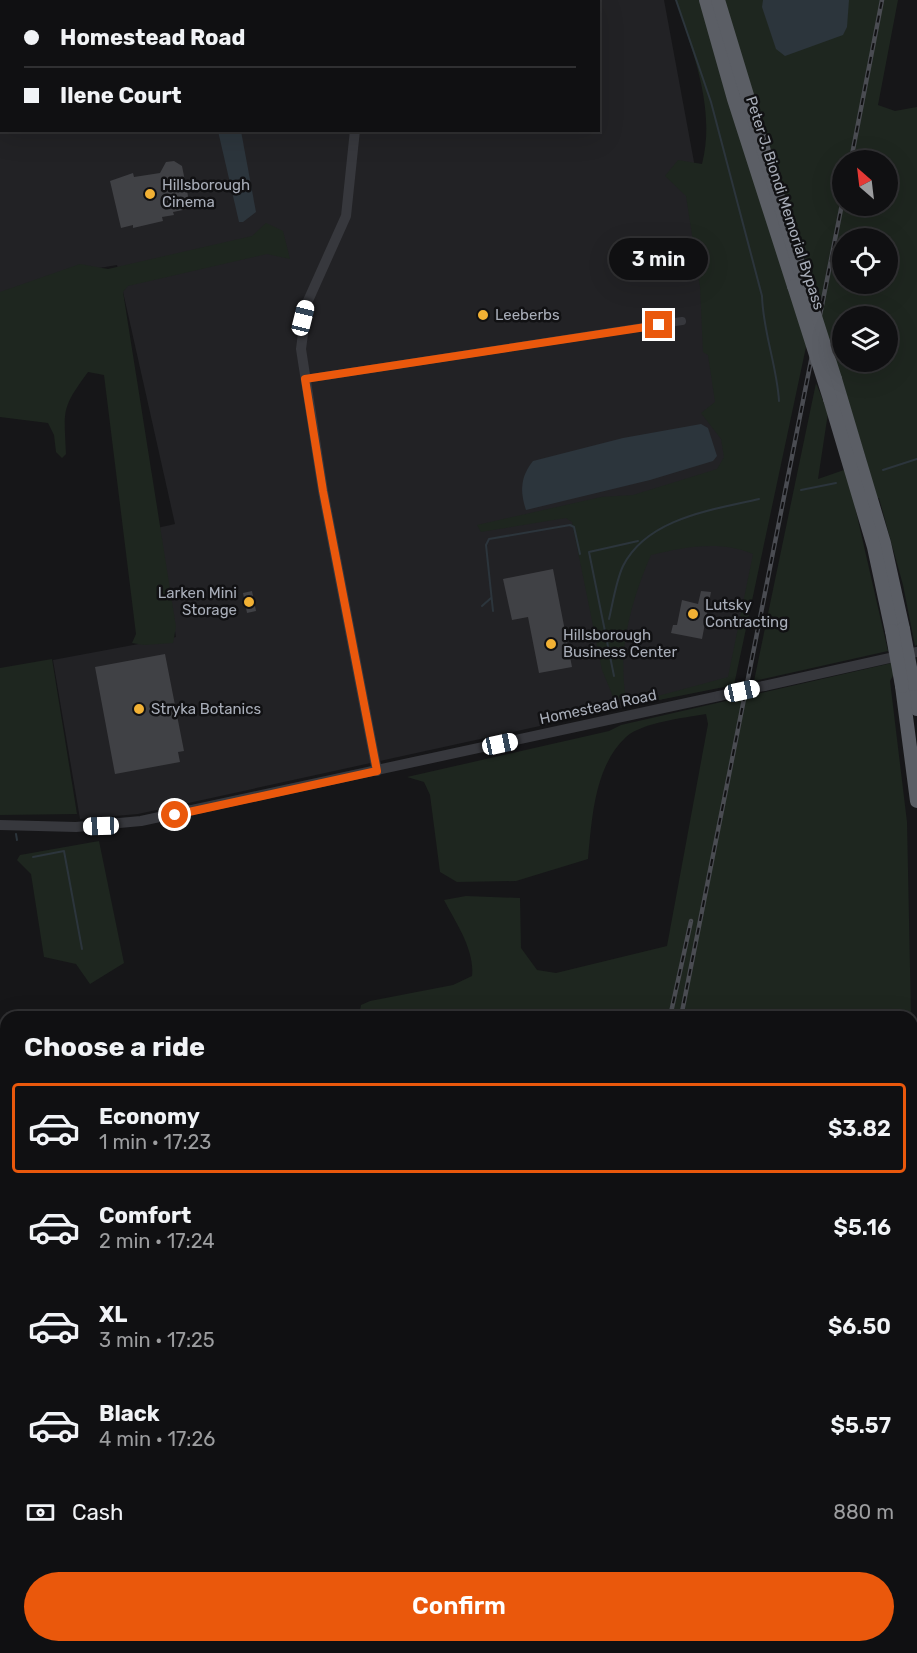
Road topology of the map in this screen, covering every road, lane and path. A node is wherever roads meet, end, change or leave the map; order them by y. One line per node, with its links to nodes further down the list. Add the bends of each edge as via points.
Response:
1 (706, 0): 4 (highway, Peter J. Biondi Memorial Bypass, via 734,99)
2 (718, 0): 4 (highway, Peter J. Biondi Memorial Bypass)
3 (355, 132): 6 (street, via 346,216 303,318 301,349)
4 (798, 281): 7 (highway, Peter J. Biondi Memorial Bypass, bridge); 7 (highway, Peter J. Biondi Memorial Bypass, bridge, via 836,380 884,543)
5 (682, 321): 6 (street)
6 (305, 379): 11 (street)
7 (898, 630): 9 (highway, Peter J. Biondi Memorial Bypass, bridge)
8 (917, 652): 11 (street, Homestead Road, bridge)
9 (908, 685): 10 (highway, Peter J. Biondi Memorial Bypass); 12 (highway, Peter J. Biondi Memorial Bypass)
10 (917, 709)
11 (377, 771): 13 (street, Homestead Road, via 128,824)
12 (917, 801)
13 (0, 825)

